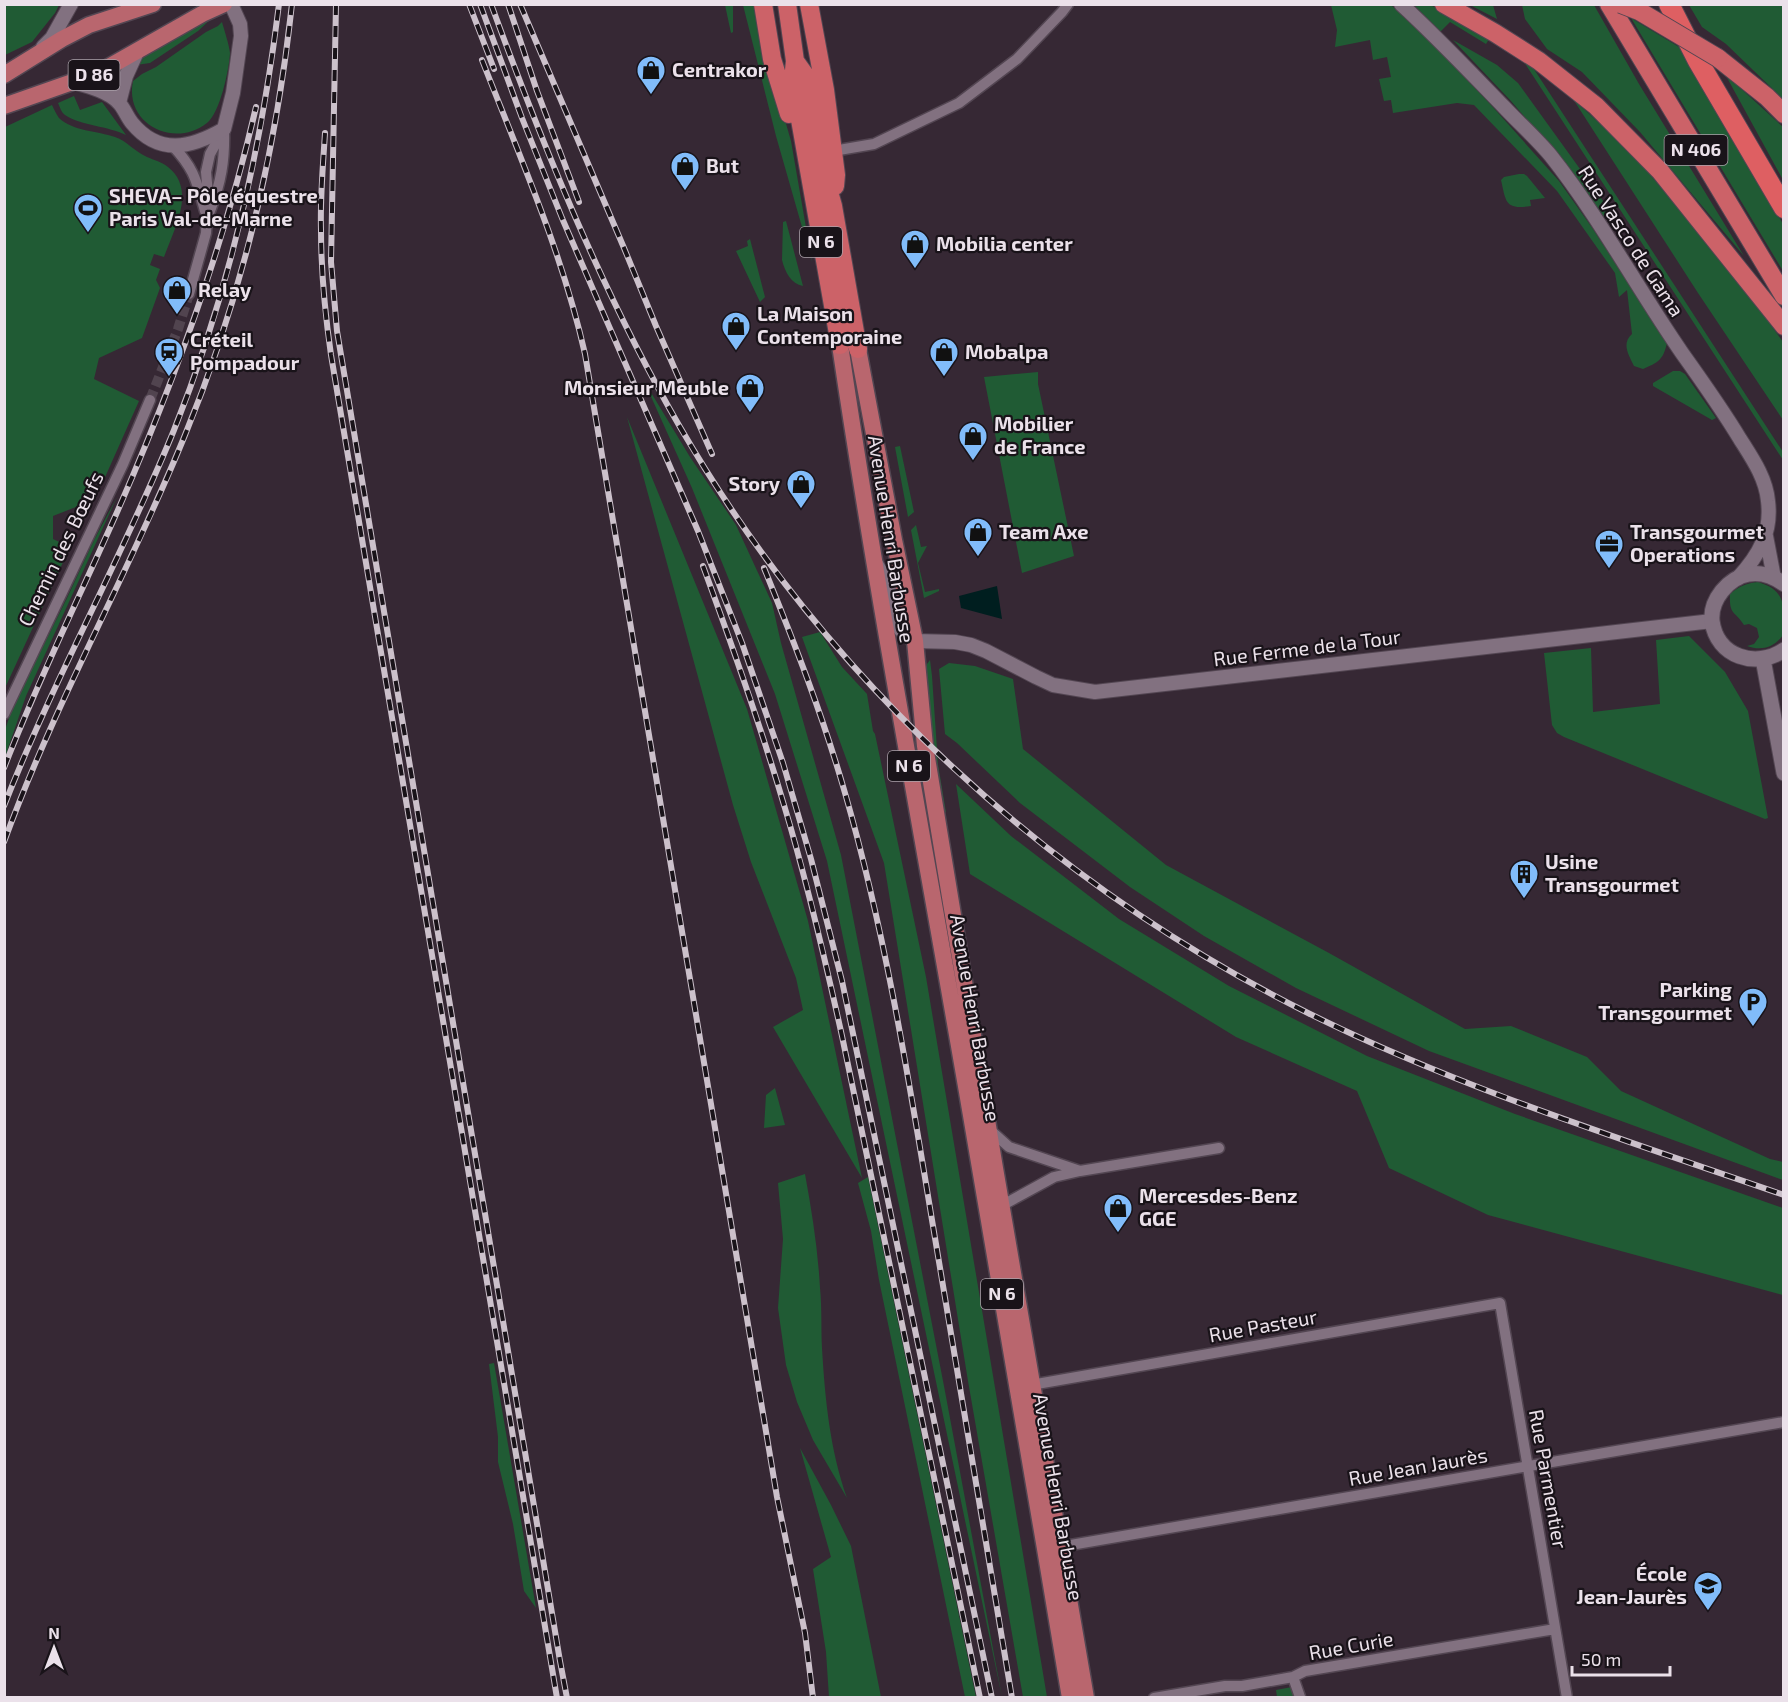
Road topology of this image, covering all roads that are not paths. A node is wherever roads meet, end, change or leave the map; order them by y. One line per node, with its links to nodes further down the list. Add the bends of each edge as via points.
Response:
1 (71, 4): 15 (street, via 52,38)
2 (153, 4): 15 (main road, D 86, via 89,25)
3 (224, 4): 14 (main road, D 86)
4 (231, 4): 22 (street, via 241,36 234,93)
5 (763, 4): 23 (highway, via 772,59 792,125)
6 (786, 4): 16 (highway, N 6)
7 (809, 4): 25 (highway)
8 (1068, 4): 25 (street, via 1017,59 959,103 874,144)
9 (1401, 4): 35 (street, Rue Vasco de Gama, via 1549,154 1577,191 1762,476 1768,500)
10 (1444, 4): 31 (highway, via 1539,61 1596,106 1660,171)
11 (1609, 4): 30 (highway, N 406)
12 (1622, 4): 21 (highway, bridge, via 1718,58)
13 (1669, 4): 27 (highway, N 406)
14 (137, 52): 18 (main road, D 86); 19 (street)
15 (30, 59): 17 (main road, D 86)
16 (795, 61): 23 (highway, N 6, via 793,80); 26 (highway, N 6, via 805,75 820,160)
17 (4, 75)
18 (73, 82): 19 (street, via 99,90); 20 (main road, D 86)
19 (119, 103): 24 (street, via 147,137)
20 (4, 106)
21 (1784, 114)
22 (224, 129): 24 (street, via 197,143); 28 (street, via 225,155)
23 (803, 138): 32 (highway, N 6)
24 (172, 146): 28 (street, via 195,176)
25 (833, 151): 26 (highway)
26 (833, 206): 33 (highway, N 6)
27 (1784, 208)
28 (207, 220): 29 (street)
29 (189, 294)
30 (1784, 296)
31 (1784, 326)
32 (840, 345): 36 (main road, Avenue Henri Barbusse / N 6)
33 (858, 349): 40 (main road, Avenue Henri Barbusse / N 6)
34 (150, 400): 43 (street, Chemin des Bœufs)
35 (1766, 536): 37 (street, Rue Vasco de Gama); 38 (street, Rue Vasco de Gama)
36 (875, 563): 40 (street, via 893,592 900,629); 58 (main road, Avenue Henri Barbusse / N 6)
37 (1738, 578): 38 (main road, via 1753,574); 39 (main road, via 1718,597)
38 (1779, 581)
39 (1712, 621): 40 (street, Rue Ferme de la Tour, via 1095,692 1053,685 971,645); 42 (main road, via 1731,652)
40 (915, 641): 45 (main road, Avenue Henri Barbusse / N 6, via 925,746)
41 (1784, 650): 42 (main road)
42 (1763, 659): 44 (main road)
43 (4, 714)
44 (1784, 773)
45 (988, 1128): 47 (street, via 1009,1147); 48 (main road, Avenue Henri Barbusse / N 6)
46 (1219, 1148): 47 (street)
47 (1080, 1171): 48 (street, via 1054,1177)
48 (1001, 1206): 50 (main road, Avenue Henri Barbusse / N 6)
49 (1500, 1303): 50 (street, Rue Pasteur); 52 (street, Rue Parmentier)
50 (1031, 1385): 53 (main road, Avenue Henri Barbusse / N 6)
51 (1784, 1422): 52 (street, Rue Jean Jaurès)
52 (1527, 1467): 53 (street, Rue Jean Jaurès); 54 (street, Rue Parmentier)
53 (1059, 1547): 59 (main road, Avenue Henri Barbusse / N 6)
54 (1555, 1629): 55 (street, Rue Curie, via 1305,1671); 61 (street, Rue Parmentier)
55 (1293, 1677): 56 (street, Rue Curie); 57 (street)
56 (1243, 1692): 60 (street, Rue Curie, via 1225,1686)
57 (1300, 1697)
58 (1070, 1698)
59 (1086, 1698)
60 (1154, 1698)
61 (1567, 1698)

